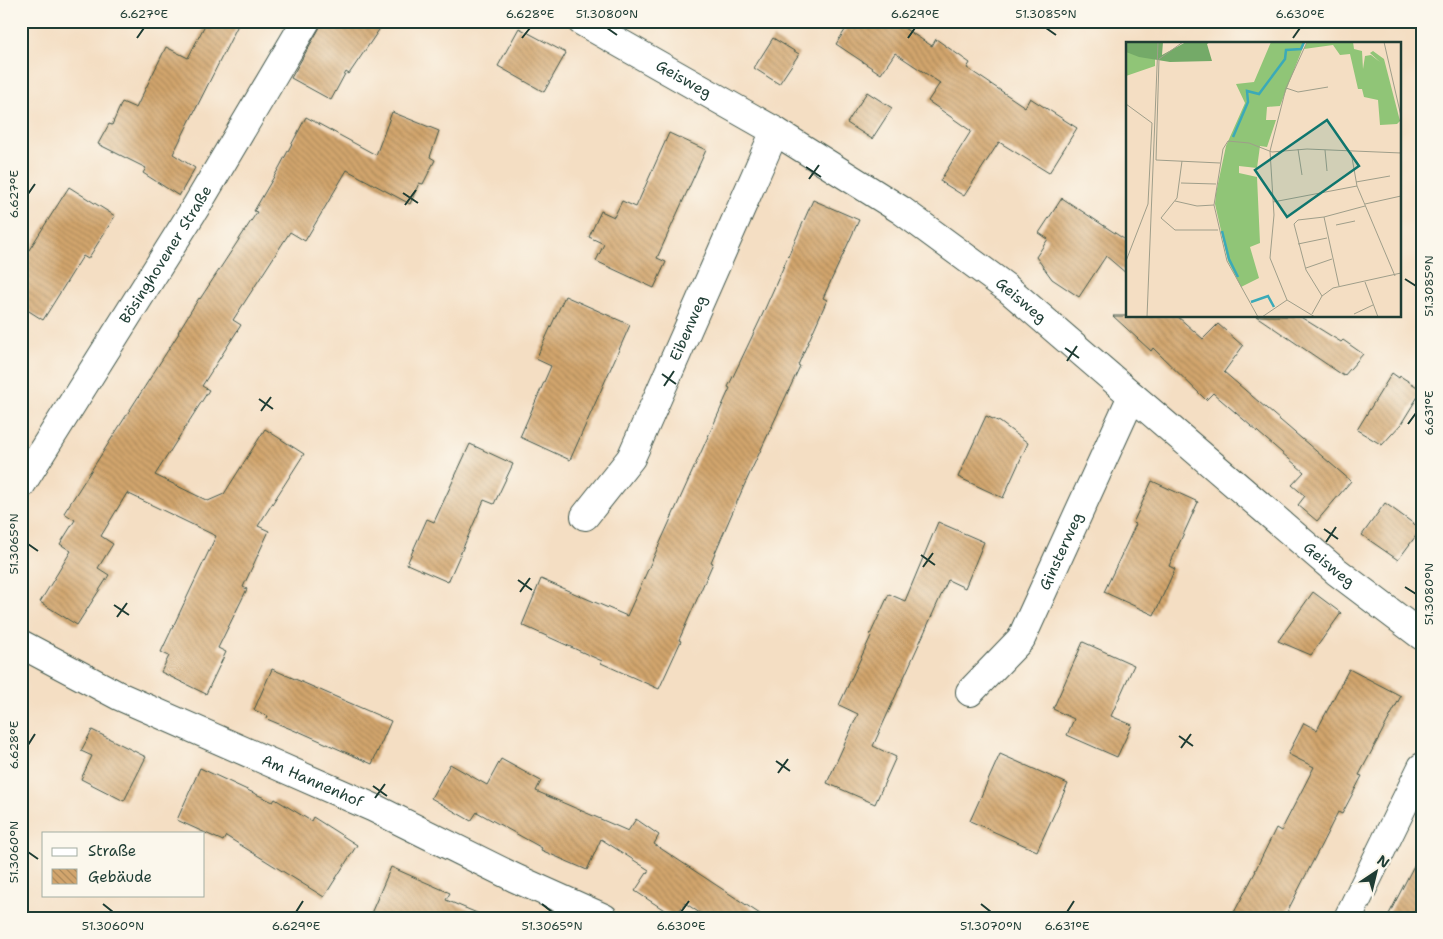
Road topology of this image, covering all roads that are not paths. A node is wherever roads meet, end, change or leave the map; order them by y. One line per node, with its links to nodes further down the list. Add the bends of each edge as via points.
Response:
1 (306, 21): 5 (street, Bösinghovener Straße, via 197,205)
2 (581, 21): 3 (street, Geisweg)
3 (775, 131): 4 (street, Geisweg, via 901,210 1008,288); 6 (street, Eibenweg, via 630,458)
4 (1132, 396): 7 (street, Geisweg, via 1336,571); 9 (street, Ginsterweg, via 1021,639)
5 (21, 485)
6 (585, 516)
7 (1422, 636)
8 (21, 644): 11 (street, Am Hannenhof, via 118,696 374,808)
9 (970, 692)
10 (1422, 767): 12 (street)
11 (604, 918)
12 (1348, 918)

